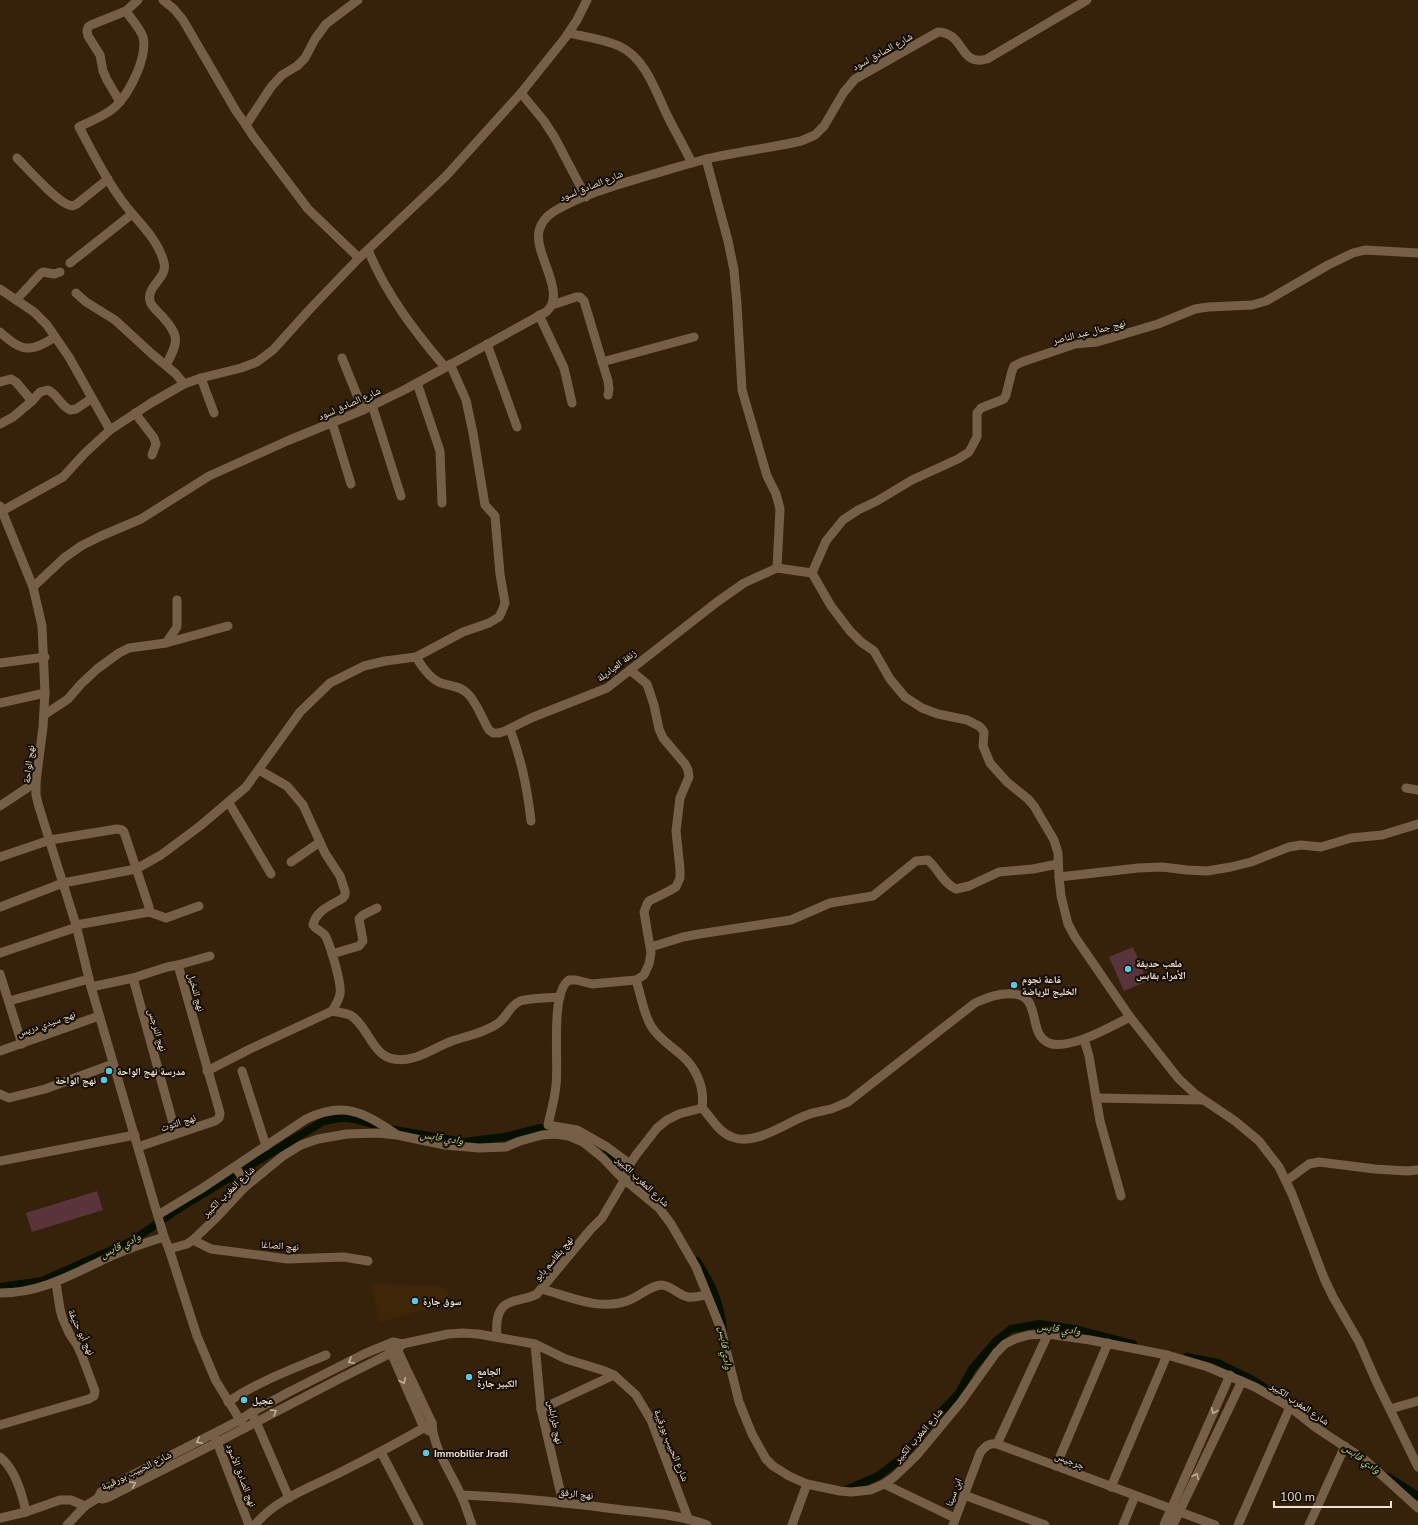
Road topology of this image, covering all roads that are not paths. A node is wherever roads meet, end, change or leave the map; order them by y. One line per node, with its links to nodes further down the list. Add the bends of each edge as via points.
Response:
1 (138, 0): 6 (street)
2 (163, 0): 10 (street, via 184,20)
3 (358, 0): 10 (street, via 326,24 304,58 271,87)
4 (587, 0): 7 (street)
5 (1087, 0): 12 (street, شارع الصادق لسود, via 986,59 978,61 967,56 951,35 938,32 854,79 829,119 815,135 801,141)
6 (126, 11): 9 (street, via 142,35 144,48 140,65); 9 (street, via 91,25 87,31 100,56 107,80)
7 (569, 33): 8 (street); 13 (street, via 619,46 641,63)
8 (521, 93): 15 (street, via 555,138); 17 (street, via 446,176)
9 (120, 102): 14 (street, via 79,127)
10 (246, 125): 19 (street, via 308,209)
11 (17, 158): 14 (street, via 68,205 78,203)
12 (706, 159): 13 (street, شارع الصادق لسود); 56 (street, via 734,270 742,390 764,469 780,508)
13 (692, 163): 15 (street, شارع الصادق لسود)
14 (108, 179): 16 (street)
15 (586, 197): 25 (street, شارع الصادق لسود, via 552,212 541,224 539,243 553,288)
16 (132, 214): 20 (street); 33 (street, via 152,238 165,265 163,275 150,293 150,300 175,336 176,344)
17 (368, 250): 19 (street); 34 (street, via 383,282 402,311 425,344)
18 (1418, 253): 57 (street, نهج جمال عبد الناصر, via 1359,251 1328,265 1266,301 1252,305 1195,309 1158,324 1097,342 1076,344 1014,366 1004,399 981,408 977,413 977,437 969,452 912,480 843,520 826,541)
19 (359, 258): 35 (street, via 266,356 250,365)
20 (70, 262)
21 (60, 272): 24 (street, via 41,273)
22 (0, 290): 24 (street)
23 (76, 293): 33 (street, via 115,320)
24 (16, 300): 28 (street, via 40,317)
25 (552, 305): 26 (street, شارع الصادق لسود); 32 (street, via 576,297 584,301)
26 (539, 315): 30 (street, شارع الصادق لسود); 42 (street, via 564,368)
27 (0, 332): 28 (street, via 15,345 28,348)
28 (55, 337): 40 (street)
29 (694, 337): 32 (street)
30 (487, 344): 34 (street, شارع الصادق لسود); 49 (street)
31 (342, 358): 44 (street)
32 (602, 362): 39 (street, via 608,381)
33 (166, 366): 38 (street)
34 (448, 366): 37 (street, شارع الصادق لسود); 63 (street, via 466,400 484,505 495,516 505,603 499,617 463,632)
35 (201, 378): 38 (street); 46 (street)
36 (0, 382): 41 (street, via 11,379)
37 (417, 383): 43 (street, شارع الصادق لسود); 54 (street, via 440,451)
38 (184, 384): 45 (street)
39 (608, 395)
40 (91, 399): 41 (street, via 70,410 48,390 40,392); 50 (street)
41 (32, 401): 48 (street)
42 (572, 402)
43 (372, 405): 44 (street, شارع الصادق لسود); 53 (street)
44 (363, 410): 47 (street, شارع الصادق لسود)
45 (135, 413): 50 (street); 51 (street, via 154,438 156,444)
46 (214, 413)
47 (332, 422): 52 (street); 58 (street, شارع الصادق لسود, via 209,476 141,519 82,546 64,558)
48 (0, 424)
49 (517, 427)
50 (110, 430): 55 (street, via 67,474)
51 (152, 455)
52 (351, 484)
53 (400, 496)
54 (442, 503)
55 (1, 509): 58 (street, نهج الواحة)
56 (777, 568): 57 (street); 65 (street, زنقة العباديلة, via 744,584 717,602)
57 (812, 573): 82 (street, via 831,606 850,631 874,651 890,679 905,697 922,708 968,720 982,729 983,746 990,763 1034,806 1054,840)
58 (33, 587): 62 (street, نهج الواحة, via 42,626)
59 (176, 600): 61 (street, via 177,627)
60 (228, 626): 61 (street)
61 (166, 643): 68 (street, via 129,648 119,653 97,669 68,699)
62 (45, 657): 64 (street); 66 (street, نهج الواحة)
63 (416, 657): 69 (street, زنقة العباديلة, via 436,681 460,688 467,693 489,730 499,733); 70 (street, via 364,666 330,683 300,712)
64 (0, 663)
65 (630, 670): 69 (street, زنقة العباديلة, via 607,688); 92 (street, via 647,684 658,729 685,764 689,777 680,798 676,831 680,878 676,887 649,901 644,912)
66 (45, 693): 67 (street); 68 (street, نهج الواحة)
67 (0, 703)
68 (44, 715): 71 (street, نهج الواحة)
69 (510, 729): 76 (street, via 528,792)
70 (259, 770): 74 (street, via 246,788); 79 (street, via 287,786 303,804)
71 (36, 782): 75 (street); 78 (street, نهج الواحة, via 36,795)
72 (1406, 788): 73 (street)
73 (1418, 790)
74 (229, 802): 83 (street, via 161,855); 84 (street)
75 (0, 806)
76 (531, 821)
77 (1418, 824): 85 (street, via 1382,835 1351,838 1321,847 1289,847 1251,862 1207,871 1162,867)
78 (50, 840): 80 (street); 83 (street, via 120,829 124,832); 86 (street, نهج الواحة)
79 (320, 842): 81 (street); 94 (street, via 340,876 345,891 343,898 323,909 313,924 316,930 325,936)
80 (0, 857)
81 (291, 862)
82 (1058, 864): 85 (street); 92 (street, via 999,872 956,890 948,886 928,860 921,859 907,867 873,896 830,903 791,920 683,937)
83 (136, 869): 86 (street); 90 (street)
84 (271, 874)
85 (1059, 877): 105 (street, via 1068,924 1075,938)
86 (63, 883): 87 (street); 91 (street, نهج الواحة)
87 (0, 906)
88 (200, 906): 90 (street, via 166,918)
89 (377, 908): 94 (street, via 359,919 363,941 359,946)
90 (149, 912): 91 (street)
91 (76, 926): 93 (street); 100 (street, نهج الواحة)
92 (651, 947): 99 (street, via 649,964 644,975)
93 (0, 953)
94 (332, 954): 103 (street, via 340,993)
95 (210, 956): 96 (street)
96 (178, 965): 98 (street, نهج النخيل); 110 (street, نهج النخيل)
97 (0, 974): 102 (street)
98 (133, 978): 100 (street, نهج النخيل); 117 (street, نهج النرجس)
99 (636, 980): 101 (street, via 592,984 569,980 564,985); 115 (street, via 652,1027 697,1074 704,1098)
100 (90, 983): 102 (street, نهج النخيل); 104 (street, نهج الواحة)
101 (560, 997): 103 (street, via 521,1001 514,1004 498,1024 488,1030 402,1060 382,1054 351,1016); 123 (street, via 557,1018 556,1084 548,1124 577,1130)
102 (9, 1001): 107 (street)
103 (332, 1011): 110 (street)
104 (99, 1016): 107 (street, نهج سيدي دريس); 109 (street, نهج الواحة)
105 (1130, 1017): 106 (street); 114 (street, via 1178,1078)
106 (1084, 1040): 113 (street); 115 (street, via 1069,1043 1045,1041 1026,998 1006,994 990,996 975,1003 848,1102 832,1109 808,1114 773,1131 746,1139 734,1138 721,1131)
107 (22, 1044): 108 (street, نهج سيدي دريس)
108 (0, 1051)
109 (113, 1064): 112 (street, via 45,1089 9,1098); 118 (street, نهج الواحة)
110 (208, 1071): 116 (street, نهج النخيل)
111 (242, 1071): 120 (street)
112 (0, 1094)
113 (1096, 1098): 114 (street); 129 (street)
114 (1203, 1100): 127 (street, via 1259,1141 1279,1167)
115 (702, 1108): 123 (street, نهج بلقاسم بابو, via 679,1114 657,1128)
116 (220, 1113): 117 (street, نهج التوت, via 215,1122)
117 (176, 1134): 121 (street, نهج التوت)
118 (135, 1135): 121 (street, نهج الواحة); 122 (street)
119 (397, 1135): 120 (street, via 373,1118 343,1109 320,1113 306,1119); 126 (street, شارع المغرب الكبير, via 445,1145 479,1148 506,1147 542,1135 570,1136 583,1142); 128 (street, شارع المغرب الكبير, via 355,1134 318,1139 284,1156)
120 (266, 1146): 124 (street)
121 (138, 1147): 130 (street, نهج الواحة)
122 (0, 1161)
123 (630, 1164): 126 (street, نهج بلقاسم بابو)
124 (235, 1167): 128 (street, via 243,1178); 130 (street)
125 (1418, 1170): 127 (street, via 1375,1169 1319,1162 1309,1164)
126 (625, 1179): 136 (street, نهج بلقاسم بابو, via 602,1218); 138 (street, شارع المغرب الكبير, via 659,1208 671,1224 696,1267)
127 (1286, 1181): 153 (street, via 1332,1297 1359,1342)
128 (245, 1187): 132 (street, شارع المغرب الكبير)
129 (1121, 1196)
130 (158, 1215): 131 (street, نهج الواحة)
131 (164, 1237): 133 (street, نهج الواحة); 135 (street, via 108,1258)
132 (193, 1240): 133 (street, شارع المغرب الكبير); 134 (street, نهج الصاغا, via 211,1248 287,1259 344,1257)
133 (169, 1249): 150 (street, نهج الواحة, via 197,1336 216,1382)
134 (368, 1261)
135 (56, 1282): 137 (street, via 36,1288); 157 (street, نهج أبو حنيفة, via 60,1309 67,1329 82,1356 94,1389 94,1396)
136 (541, 1289): 138 (street, via 588,1303 605,1305 628,1300 658,1285 669,1287 689,1298); 140 (street, نهج بلقاسم بابو, via 530,1298 503,1306 496,1327)
137 (0, 1293)
138 (706, 1295): 168 (street, شارع المغرب الكبير, via 721,1329 738,1402 756,1441 773,1466)
139 (1048, 1334): 141 (street, شارع المغرب الكبير); 162 (street); 169 (street, شارع المغرب الكبير, via 1029,1335 1005,1344 917,1455)
140 (497, 1337): 142 (street, شارع الحبيب بورقيبة); 143 (street, شارع الحبيب بورقيبة, via 448,1334)
141 (1108, 1343): 145 (street, شارع المغرب الكبير); 166 (street)
142 (535, 1344): 146 (street, شارع الحبيب بورقيبة, via 566,1360); 152 (street, نهج طرابلس)
143 (394, 1347): 154 (street, شارع الحبيب بورقيبة, one-way to 154, via 364,1354); 156 (street, شارع الحبيب بورقيبة, one-way to 143); 159 (street)
144 (326, 1355): 150 (street, via 259,1384)
145 (1167, 1355): 147 (street, شارع المغرب الكبير); 170 (street)
146 (614, 1375): 152 (street); 182 (street, شارع الحبيب بورقيبة, via 628,1386 651,1420)
147 (1230, 1376): 148 (street, شارع المغرب الكبير); 179 (street, one-way to 179)
148 (1242, 1381): 151 (street, شارع المغرب الكبير); 179 (street, one-way to 148)
149 (1418, 1401): 153 (street)
150 (228, 1402): 155 (street, نهج الواحة)
151 (1290, 1407): 163 (street, شارع المغرب الكبير); 196 (street)
152 (541, 1409): 176 (street, نهج طرابلس)
153 (1390, 1409): 167 (street)
154 (252, 1412): 155 (street, شارع الحبيب بورقيبة); 156 (street)
155 (240, 1420): 158 (street, نهج الواحة); 160 (street, شارع الحبيب بورقيبة)
156 (256, 1422): 158 (street, شارع الحبيب بورقيبة); 175 (street)
157 (0, 1425)
158 (245, 1428): 161 (street, شارع الحبيب بورقيبة)
159 (430, 1428): 164 (street); 172 (street)
160 (213, 1434): 161 (street, نهج الصادق الأسود); 174 (street, شارع الحبيب بورقيبة, one-way to 174, via 107,1488)
161 (218, 1442): 174 (street, شارع الحبيب بورقيبة, one-way to 161, via 107,1498); 185 (street, نهج الصادق الأسود)
162 (997, 1444): 166 (street, جرجيس); 171 (street, ابن سينا, via 990,1443 983,1448)
163 (1345, 1446): 178 (street, شارع المغرب الكبير, via 1365,1460); 197 (street)
164 (381, 1452): 175 (street); 187 (street)
165 (0, 1457): 180 (street, via 11,1472)
166 (1056, 1466): 170 (street, جرجيس)
167 (1418, 1467)
168 (807, 1484): 169 (street, شارع المغرب الكبير, via 851,1492 870,1490); 190 (street)
169 (884, 1484): 183 (street)
170 (1112, 1487): 173 (street, جرجيس)
171 (964, 1494): 183 (street, ابن سينا); 191 (street)
172 (461, 1495): 176 (street, نهج الرفق); 188 (street)
173 (1135, 1496): 179 (street, جرجيس); 192 (street)
174 (98, 1498): 177 (street)
175 (289, 1498): 186 (street, via 266,1513)
176 (563, 1503): 182 (street, نهج الرفق)
177 (85, 1506): 180 (street, via 71,1500 60,1500); 184 (street)
178 (1418, 1508)
179 (1175, 1510): 193 (street); 194 (street); 195 (street, جرجيس)
180 (26, 1512): 181 (street)
181 (0, 1518)
182 (688, 1518): 189 (street)
183 (954, 1521)
184 (67, 1525)
185 (249, 1525)
186 (255, 1525)
187 (419, 1525)
188 (472, 1525)
189 (707, 1525)
190 (792, 1525)
191 (1045, 1525)
192 (1123, 1525)
193 (1164, 1525)
194 (1173, 1525)
195 (1213, 1525)
196 (1238, 1525)
197 (1309, 1525)

